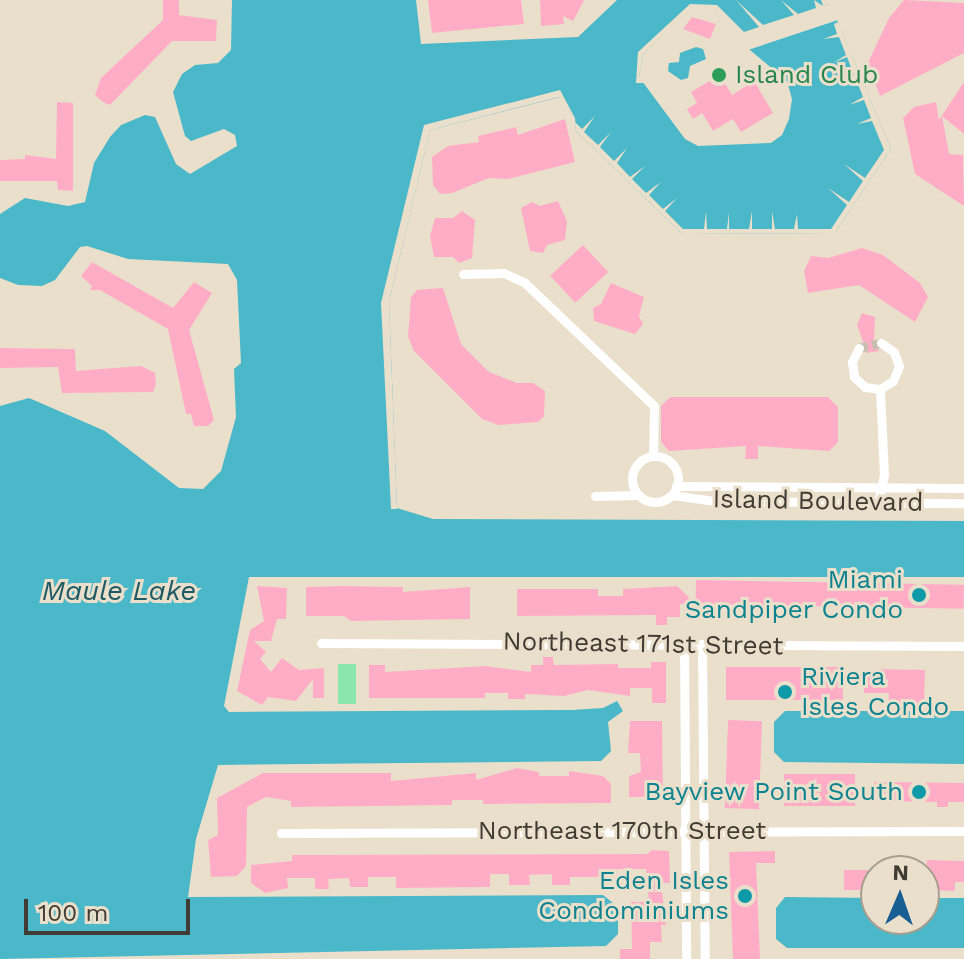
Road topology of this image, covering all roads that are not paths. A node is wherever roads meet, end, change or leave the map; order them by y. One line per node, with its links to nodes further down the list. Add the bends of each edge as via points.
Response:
1 (463, 274): 5 (street, via 504,273 525,283 654,406)
2 (881, 343): 4 (street, via 894,352 899,366 893,381)
3 (859, 348): 4 (street, via 852,362 854,377 865,387)
4 (880, 389): 6 (street)
5 (653, 456): 8 (street, Island Boulevard, via 674,466); 9 (street, via 635,468 632,482)
6 (880, 488): 7 (street, Island Boulevard); 8 (street, Island Boulevard); 11 (street)
7 (964, 488)
8 (674, 490): 9 (street, Island Boulevard, via 658,502); 11 (street, Island Boulevard, via 714,501)
9 (638, 495): 10 (street, Island Boulevard)
10 (595, 496)
11 (878, 503): 12 (street, Island Boulevard)
12 (964, 503)
13 (321, 643): 14 (street, Northeast 171st Street)
14 (684, 643): 15 (street, Northeast 171st Street); 17 (street)
15 (702, 644): 16 (street, Northeast 171st Street); 18 (street)
16 (964, 646)
17 (685, 831): 18 (street, Northeast 170th Street); 20 (street, Northeast 170th Street); 21 (street)
18 (703, 831): 19 (street, Northeast 170th Street); 22 (street)
19 (964, 831)
20 (281, 833)
21 (686, 959)
22 (705, 959)

